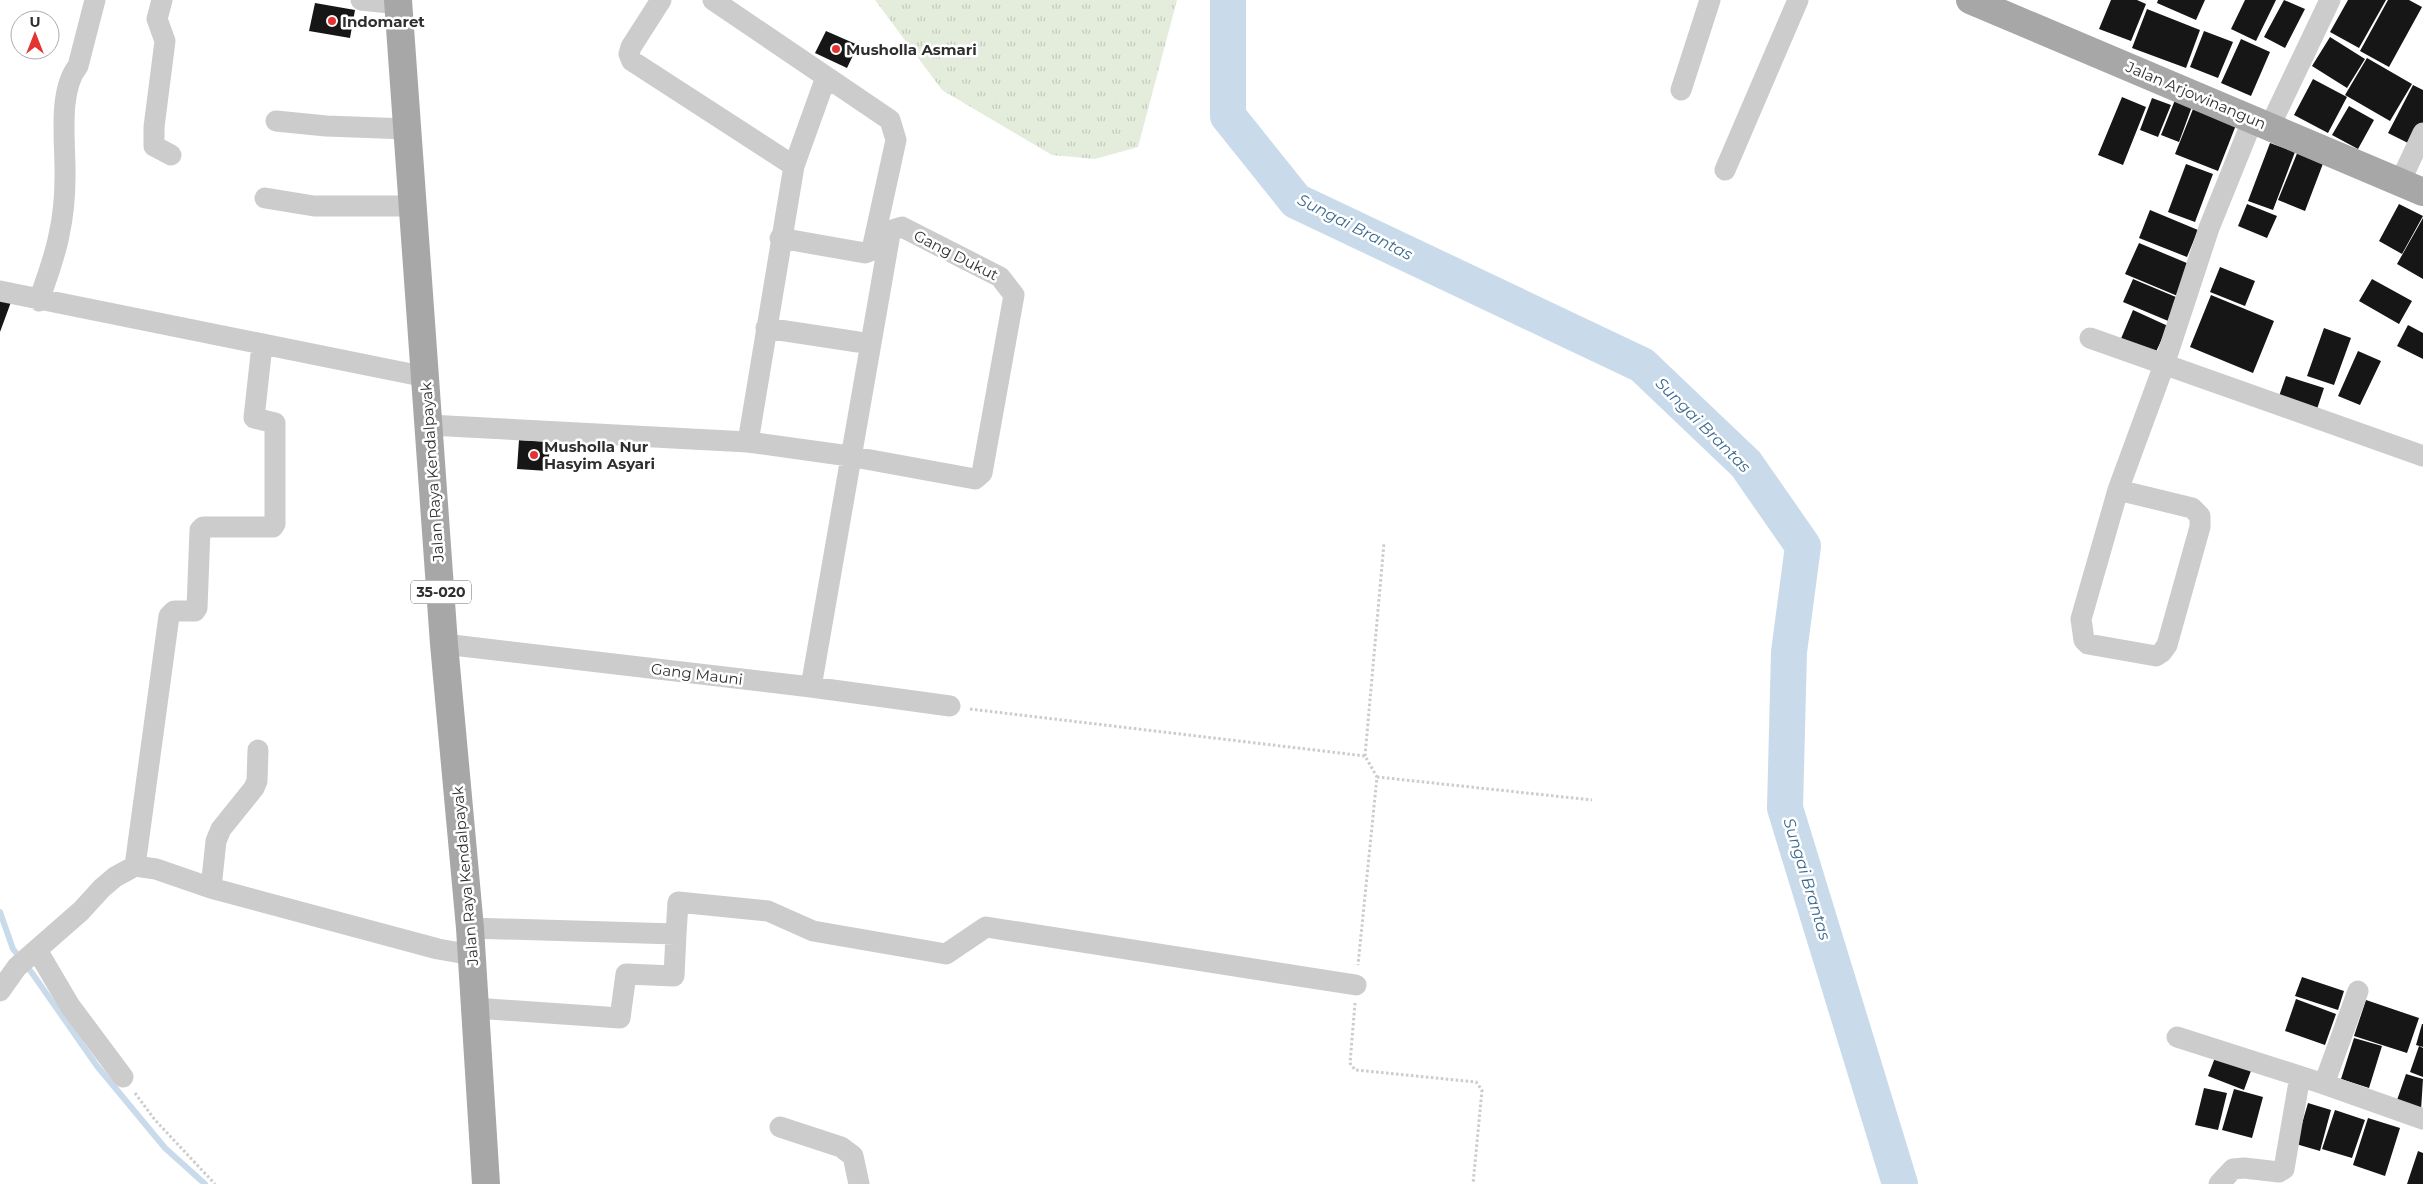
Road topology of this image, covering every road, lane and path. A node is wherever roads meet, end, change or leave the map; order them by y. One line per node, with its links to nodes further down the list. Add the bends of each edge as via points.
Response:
1 (95, 0): 25 (street, via 68,93 64,127 65,180 59,235)
2 (162, 0): 17 (street, via 158,19 165,41 154,146)
3 (361, 0): 10 (street)
4 (661, 0): 18 (street, via 631,48 632,60)
5 (713, 0): 11 (street)
6 (1710, 0): 12 (street)
7 (1798, 0): 19 (street)
8 (1970, 0): 14 (main road, Jalan Arjowinangun)
9 (2330, 0): 14 (street)
10 (398, 2): 15 (main road, Jalan Raya Kendalpayak / 35-020)
11 (826, 77): 18 (street); 23 (street, via 890,120 894,130 896,140 873,245 865,253)
12 (1681, 90)
13 (276, 121): 15 (street)
14 (2262, 122): 20 (main road, Jalan Arjowinangun); 30 (street, via 2209,228)
15 (408, 129): 22 (main road, Jalan Raya Kendalpayak / 35-020)
16 (2423, 133): 20 (street)
17 (171, 155)
18 (794, 166): 23 (street)
19 (1724, 170)
20 (2412, 187)
21 (265, 198): 22 (street, via 314,206)
22 (413, 206): 31 (main road, Jalan Raya Kendalpayak / 35-020)
23 (780, 238): 26 (street)
24 (0, 291): 25 (street)
25 (39, 301): 29 (street)
26 (766, 328): 28 (street); 33 (street)
27 (2090, 338): 30 (street)
28 (858, 342)
29 (262, 345): 31 (street); 45 (street, via 254,418 275,423 275,524 273,527 203,527 200,530 197,608 174,611 170,616)
30 (2164, 365): 35 (street); 36 (street)
31 (426, 377): 32 (main road, Jalan Raya Kendalpayak / 35-020)
32 (429, 425): 33 (street); 38 (main road, Jalan Raya Kendalpayak / 35-020)
33 (748, 442): 34 (street)
34 (849, 456): 34 (street, Gang Dukut, via 890,234 902,227 1000,277 1014,295 982,473 975,479 967,479); 39 (street)
35 (2423, 456)
36 (2118, 490): 36 (street, via 2192,508 2200,516 2200,527 2167,645 2156,656 2088,644 2083,635 2081,618)
37 (1384, 543): 42 (path)
38 (444, 644): 39 (street, Gang Mauni); 47 (main road, Jalan Raya Kendalpayak / 35-020)
39 (811, 687): 40 (street, Gang Mauni)
40 (950, 706): 42 (path)
41 (258, 750): 46 (street, via 254,788 221,829 216,842)
42 (1365, 756): 43 (path)
43 (1377, 777): 44 (path); 51 (path)
44 (1592, 800)
45 (135, 866): 46 (street, via 156,868); 49 (street, via 115,876)
46 (211, 888): 50 (street, via 438,949)
47 (470, 928): 48 (street); 50 (main road, Jalan Raya Kendalpayak / 35-020)
48 (676, 934): 51 (street, via 678,902 768,911 813,931 946,954 986,927); 54 (street, via 674,976 626,974 620,1018)
49 (35, 952): 52 (street, via 17,967); 57 (street)
50 (472, 955): 54 (main road, Jalan Raya Kendalpayak / 35-020)
51 (1356, 985): 64 (path, via 1350,1063 1354,1070 1476,1082 1482,1090)
52 (0, 991)
53 (2358, 991): 58 (street)
54 (475, 1008): 62 (main road, Jalan Raya Kendalpayak / 35-020)
55 (2177, 1037): 56 (street)
56 (2300, 1076): 58 (street); 65 (street, via 2284,1169 2279,1172 2234,1169)
57 (123, 1077): 61 (path, via 155,1120)
58 (2324, 1084): 59 (street)
59 (2423, 1119)
60 (780, 1127): 63 (street, via 841,1147 853,1156)
61 (216, 1184)
62 (486, 1184)
63 (860, 1184)
64 (1473, 1184)
65 (2219, 1184)

